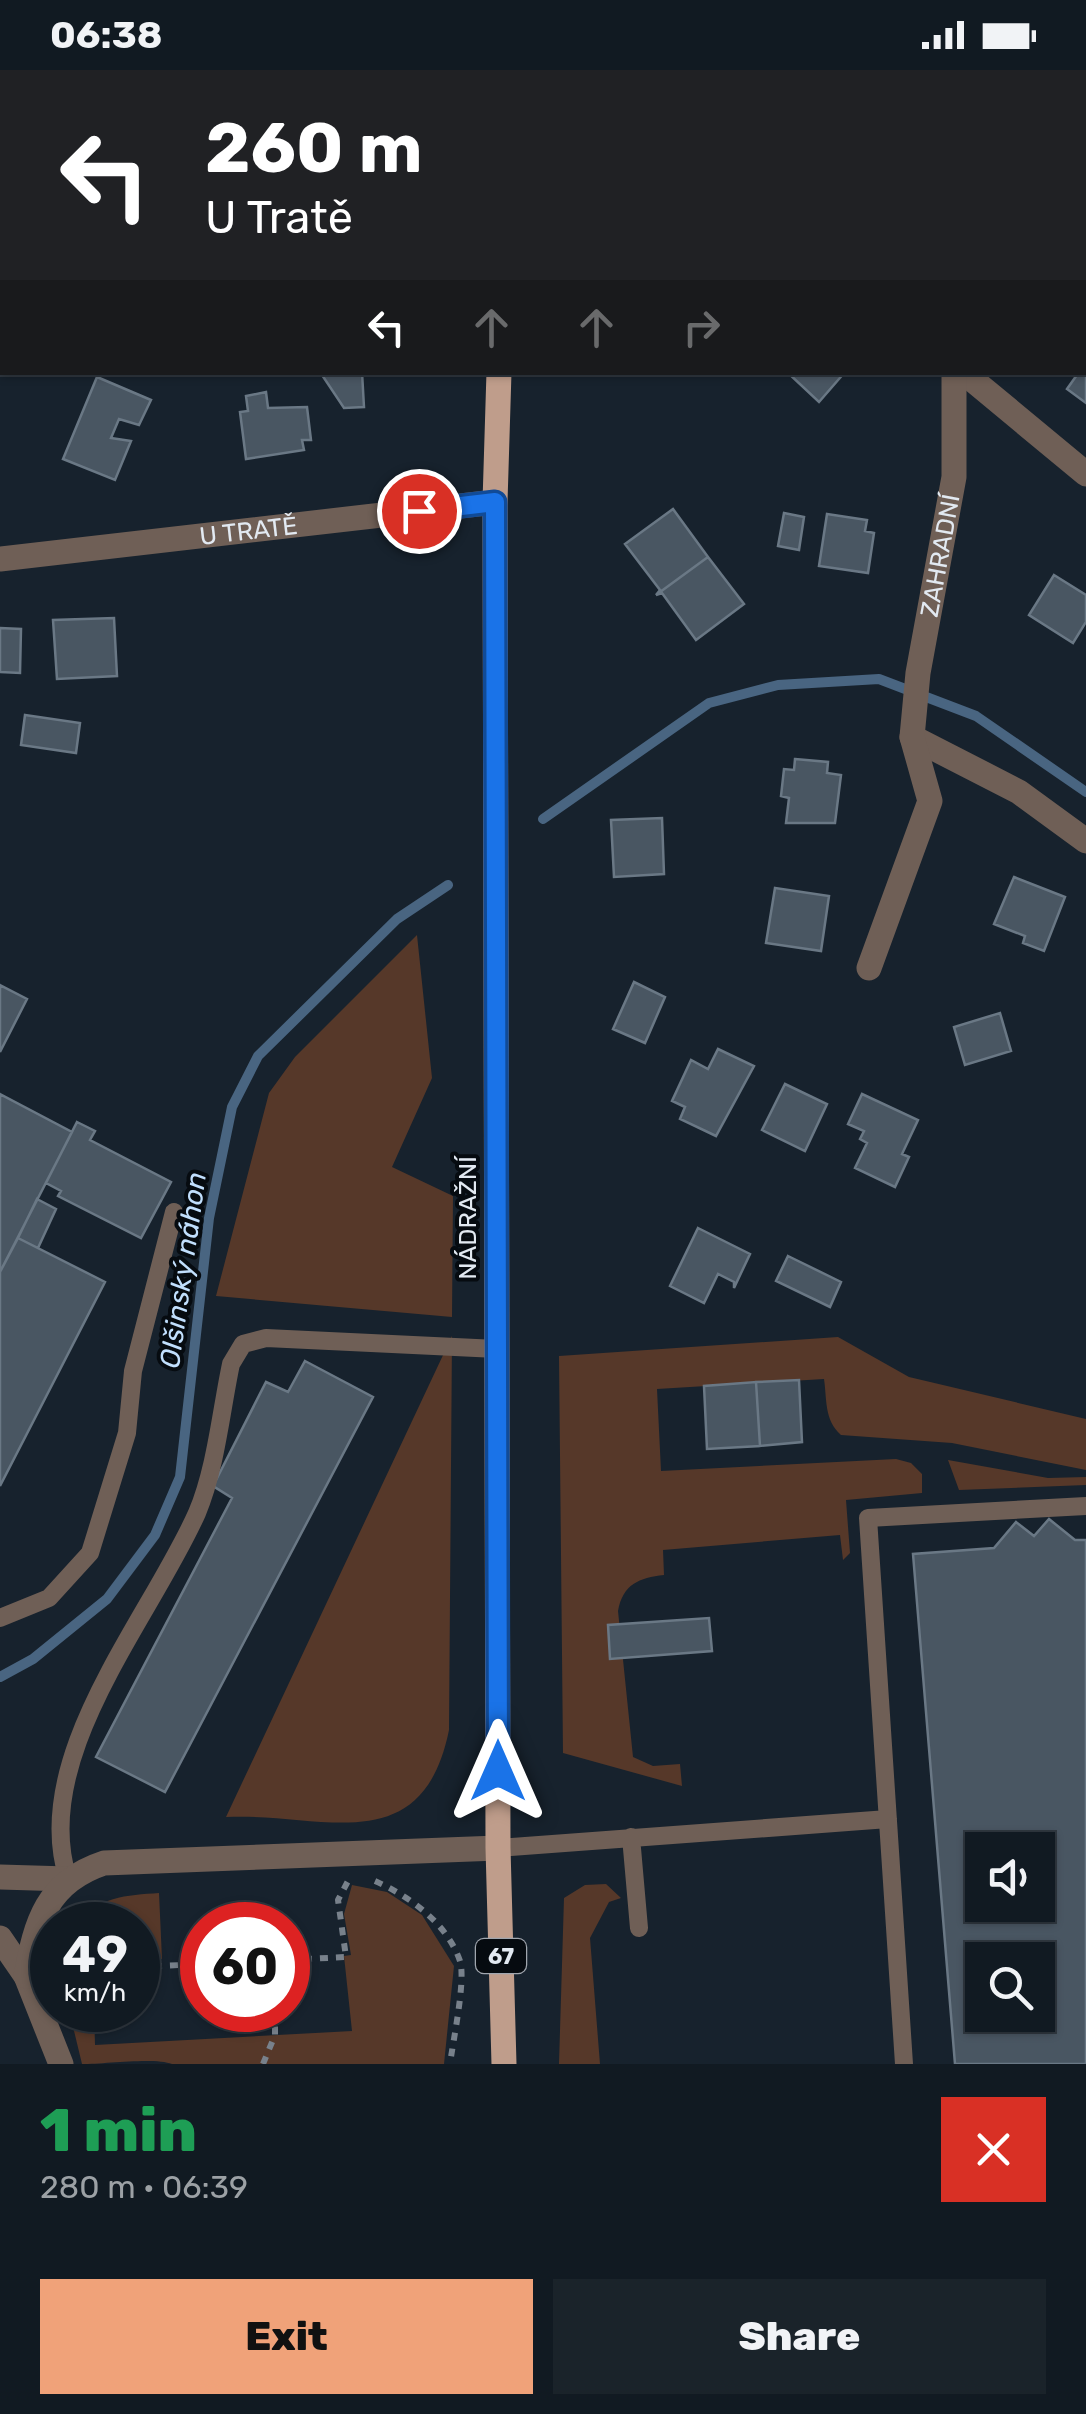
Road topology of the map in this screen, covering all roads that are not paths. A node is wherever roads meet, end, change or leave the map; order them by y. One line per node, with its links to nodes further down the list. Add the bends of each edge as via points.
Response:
1 (499, 375): 5 (main road, NÁDRAŽNÍ / 67)
2 (954, 375): 7 (street, ZAHRADNÍ, via 954,477)
3 (967, 375): 4 (street)
4 (1086, 474)
5 (495, 502): 6 (street, U TRATĚ); 11 (main road, NÁDRAŽNÍ / 67)
6 (0, 559)
7 (912, 737): 8 (street, via 1019,792); 9 (street, ZAHRADNÍ, via 930,800)
8 (1086, 841)
9 (869, 968)
10 (174, 1212): 13 (lane, via 133,1371 128,1433 90,1553 49,1598)
11 (497, 1349): 16 (main road, NÁDRAŽNÍ / 67); 18 (lane, via 266,1338 243,1344 232,1364 198,1508 73,1747 62,1836)
12 (1086, 1506): 14 (lane, via 868,1518)
13 (0, 1618)
14 (888, 1820): 15 (lane); 24 (lane)
15 (631, 1837): 16 (lane); 19 (lane)
16 (498, 1848): 18 (street, via 127,1860); 23 (main road, NÁDRAŽNÍ / 67)
17 (0, 1878): 18 (street)
18 (68, 1878): 21 (street, via 41,1918)
19 (639, 1928)
20 (0, 1938): 21 (street)
21 (26, 1976): 22 (street)
22 (62, 2064)
23 (504, 2064)
24 (904, 2064)

